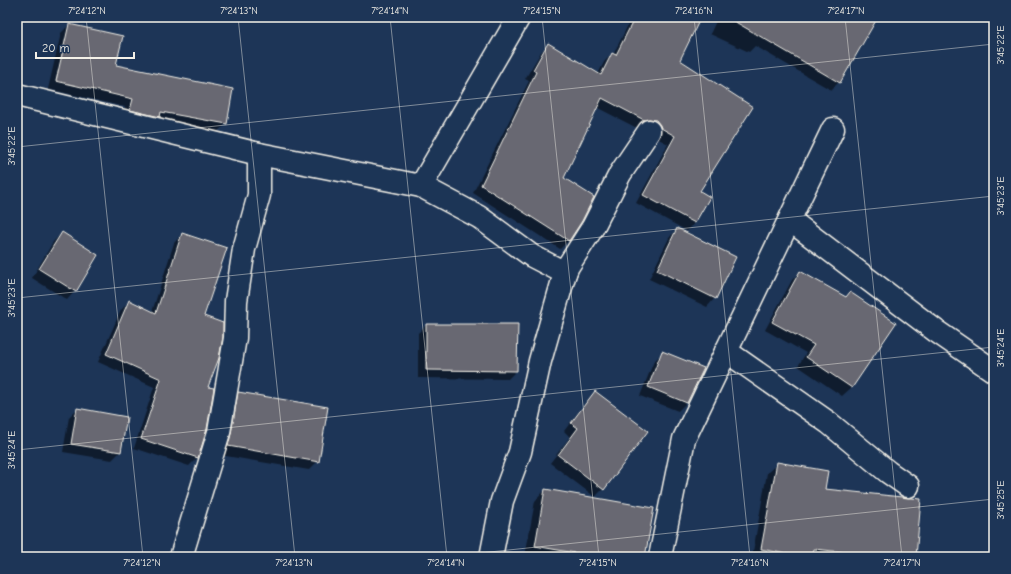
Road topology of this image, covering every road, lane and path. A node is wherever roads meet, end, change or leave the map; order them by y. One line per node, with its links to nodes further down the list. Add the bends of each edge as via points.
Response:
1 (519, 17): 6 (street)
2 (17, 95): 5 (street)
3 (833, 129): 7 (street)
4 (648, 131): 8 (street, via 620,174 593,227)
5 (259, 154): 6 (street); 12 (street, via 259,195 244,249 236,301 235,338 219,432)
6 (421, 186): 8 (street, via 479,217 532,256)
7 (790, 220): 9 (street); 10 (street, via 936,331)
8 (565, 273): 13 (street, via 540,361 520,452 502,501)
9 (726, 351): 11 (street, via 829,423); 14 (street, via 684,439)
10 (994, 370)
11 (908, 486)
12 (181, 557)
13 (491, 557)
14 (660, 557)

